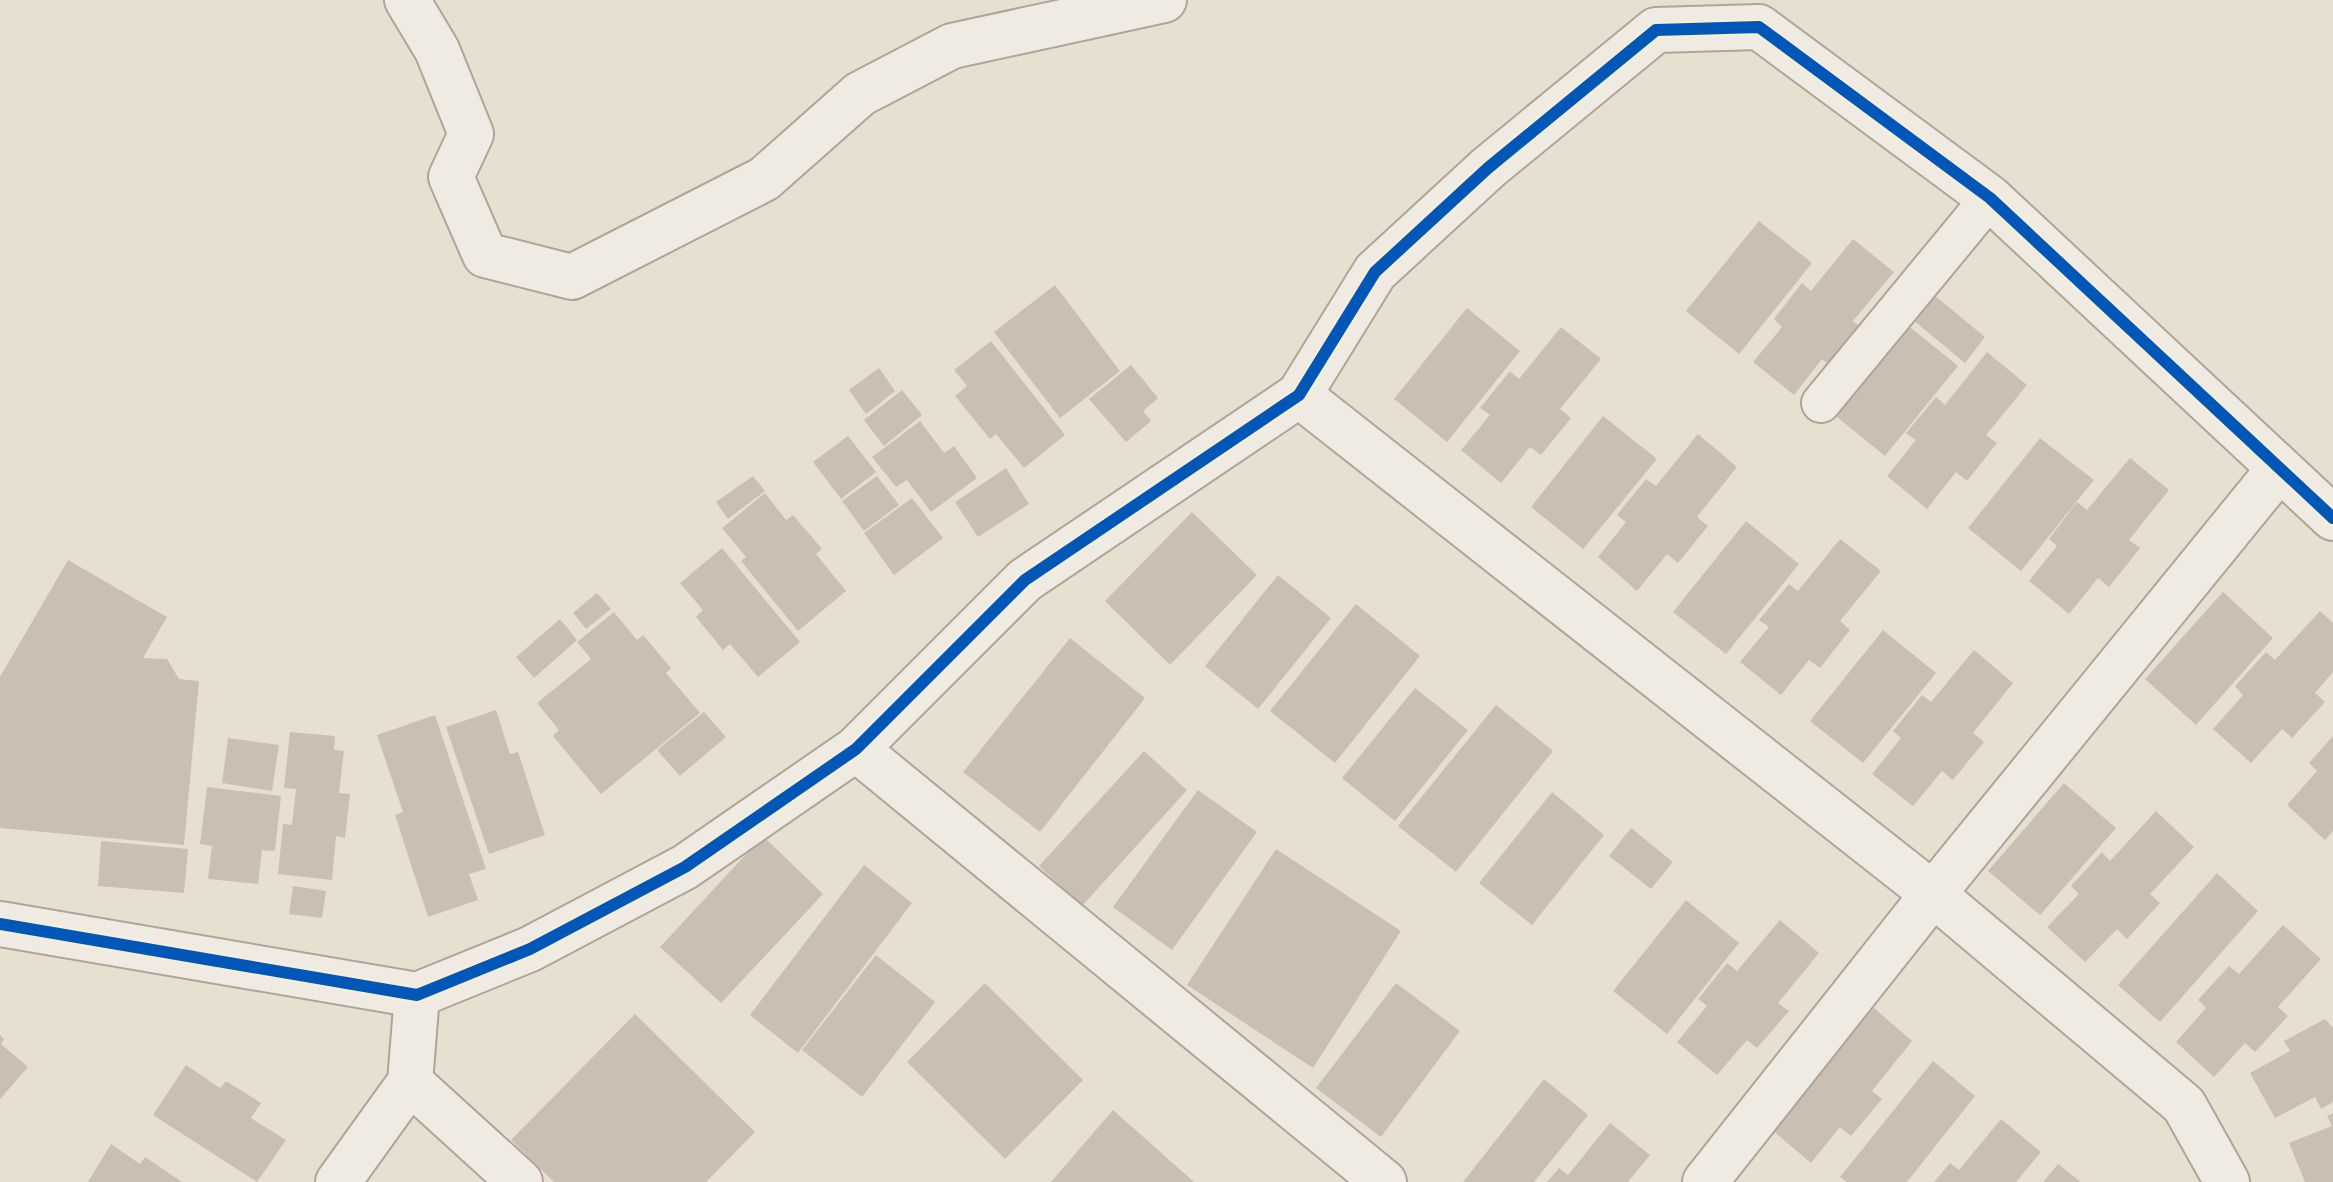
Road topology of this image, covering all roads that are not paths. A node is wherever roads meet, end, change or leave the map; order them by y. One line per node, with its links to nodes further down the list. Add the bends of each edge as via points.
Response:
1 (407, 0): 2 (street, via 437,50 471,134 451,177 485,255 572,277 764,179 860,94 952,46)
2 (1164, 0)
3 (1694, 14): 4 (street, via 1759,27); 5 (street, via 1656,30 1488,168 1375,272)
4 (1990, 198): 6 (lane); 7 (street)
5 (1299, 395): 9 (street, via 1025,580); 10 (street)
6 (1821, 403)
7 (2279, 469): 8 (street); 10 (street)
8 (2333, 518)
9 (856, 749): 12 (street, via 685,867 530,949); 16 (street)
10 (1933, 894): 17 (street); 18 (street, via 2184,1105)
11 (0, 924): 12 (street)
12 (417, 995): 13 (street)
13 (410, 1082): 14 (street); 15 (street)
14 (338, 1182)
15 (520, 1182)
16 (1384, 1182)
17 (1705, 1182)
18 (2227, 1182)

